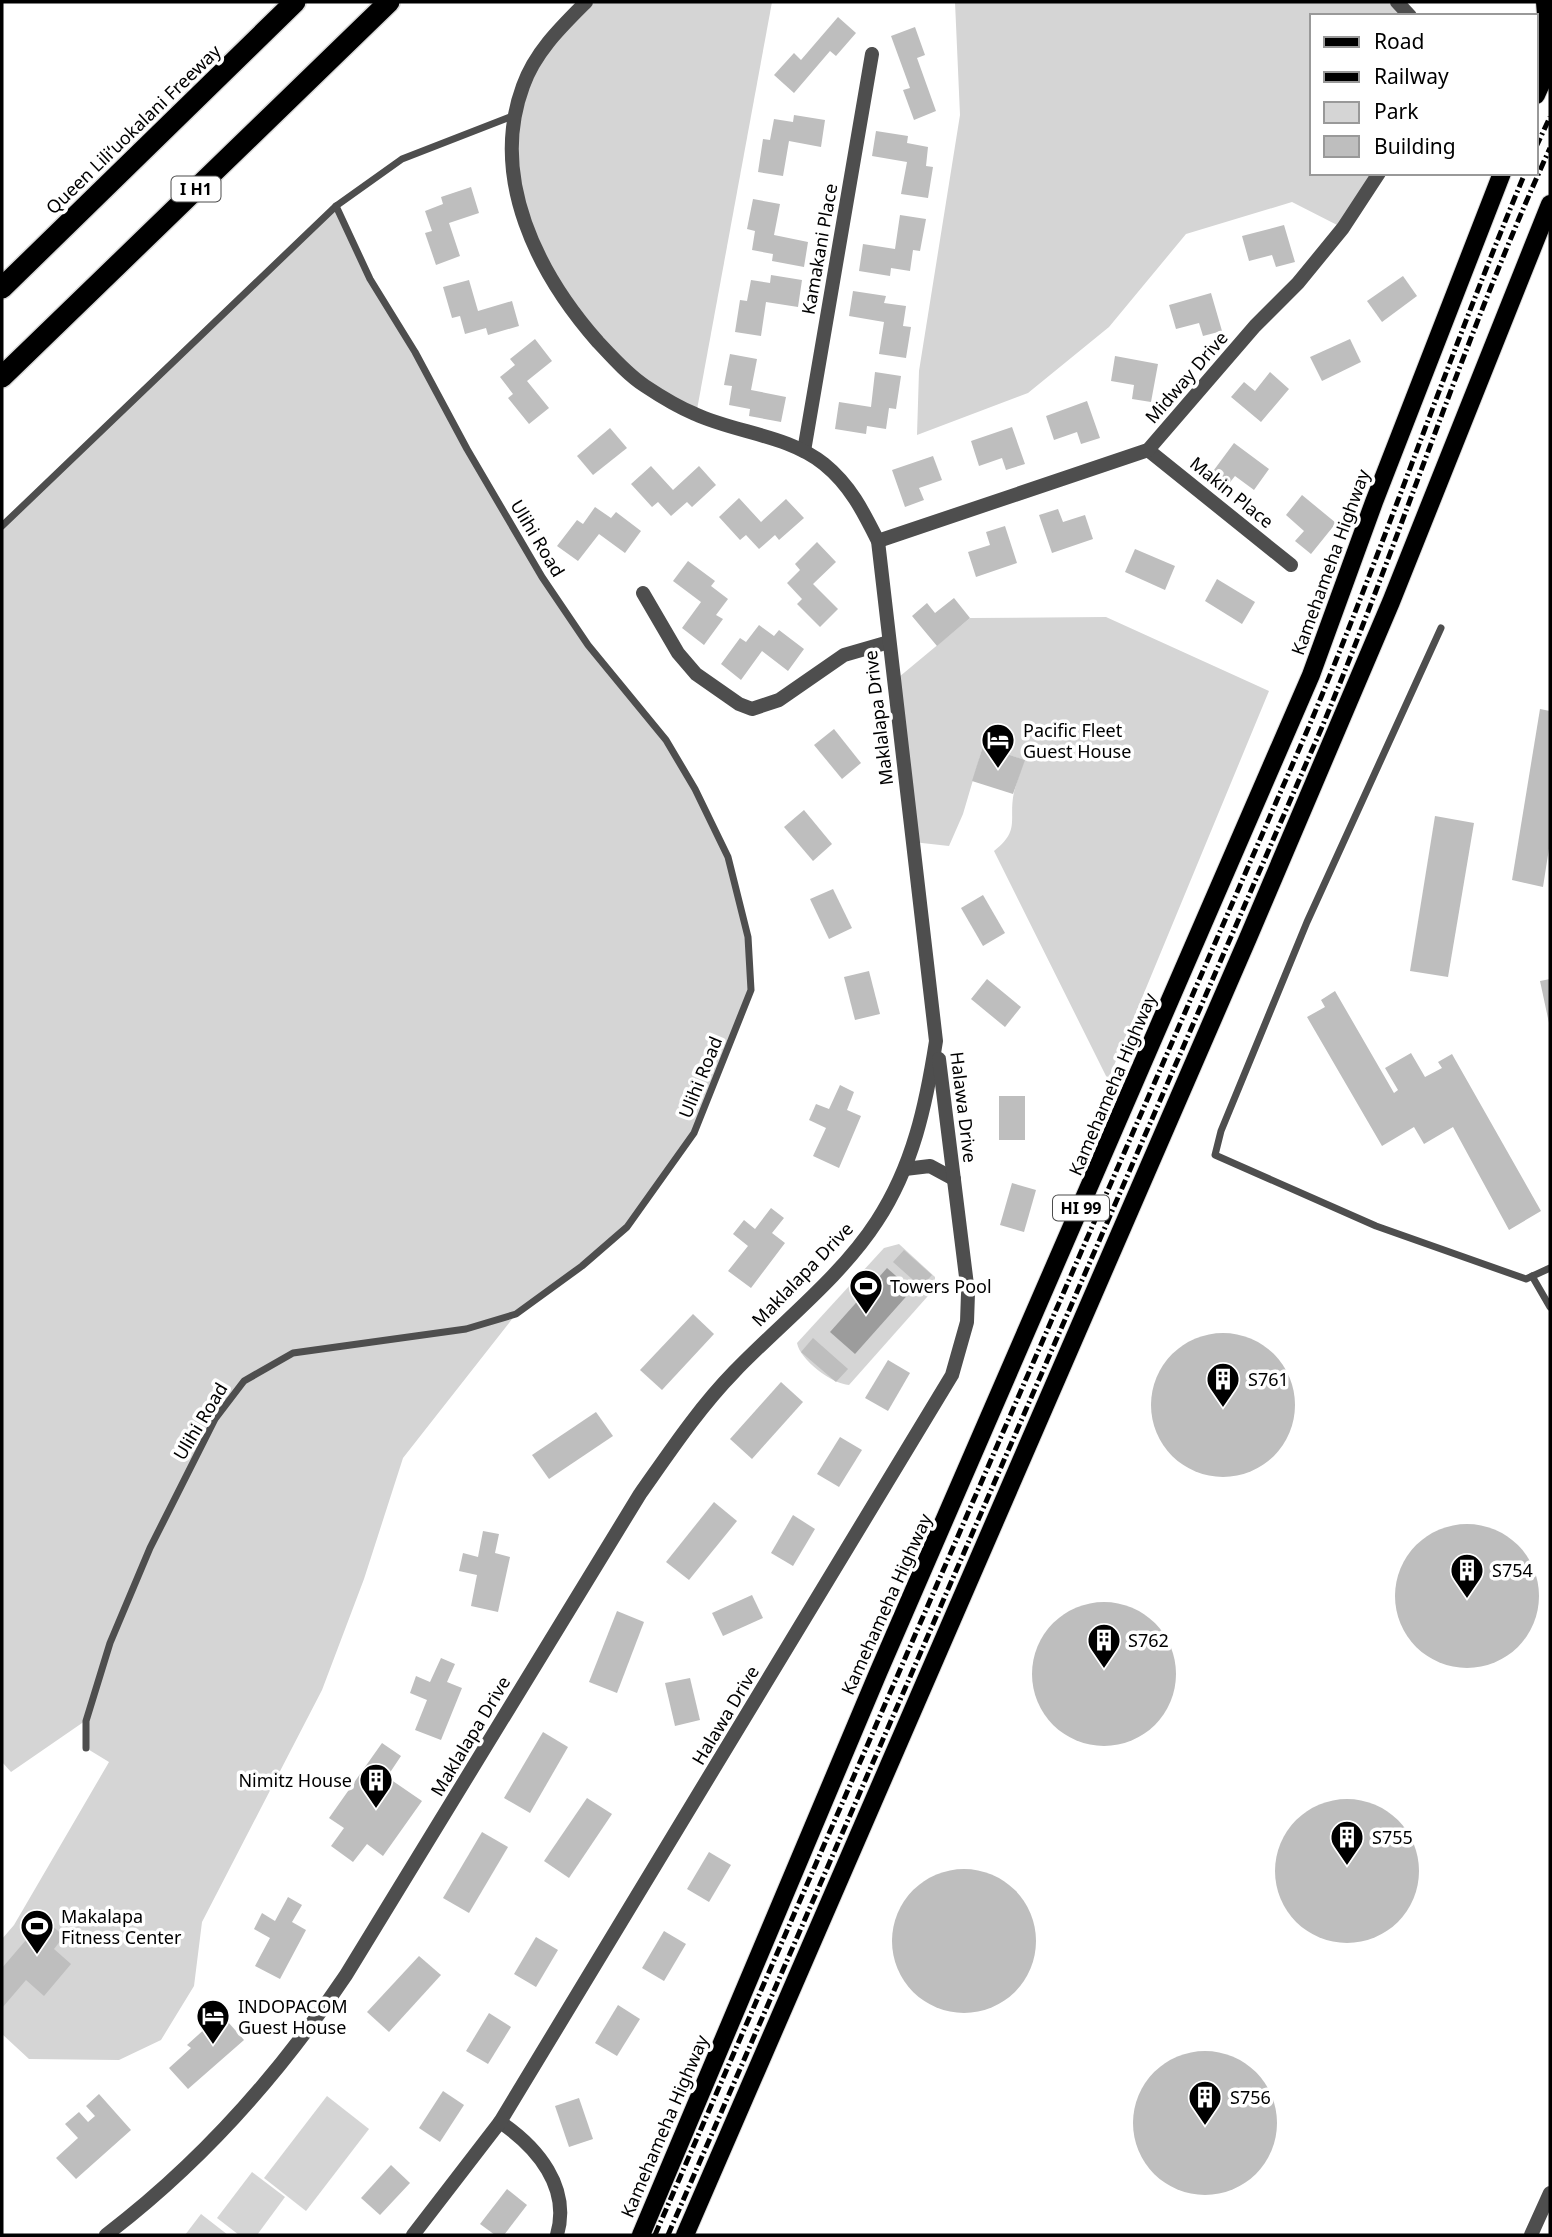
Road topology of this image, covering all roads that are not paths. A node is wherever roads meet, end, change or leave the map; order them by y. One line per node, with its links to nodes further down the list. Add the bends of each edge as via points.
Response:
1 (296, 2): 14 (highway, Queen Liliʻuokalani Freeway)
2 (389, 2): 15 (highway, I H1)
3 (586, 2): 9 (street, Maklalapa Drive, via 536,58)
4 (1545, 2): 6 (main road, via 1547,27)
5 (872, 54): 17 (street, Kamakani Place)
6 (1538, 63)
7 (1550, 64): 8 (main road)
8 (1538, 91)
9 (515, 114): 13 (lane, via 402,159); 17 (street, Maklalapa Drive, via 514,190 549,278 576,317 642,384 696,415)
10 (1378, 175): 16 (street, Midway Drive, via 1343,228 1298,283)
11 (1501, 175): 36 (main road, Kamehameha Highway / HI 99, via 1311,676 878,1673)
12 (1550, 204): 37 (main road, HI 99, via 1391,602 1259,913)
13 (336, 206): 18 (lane); 30 (lane, Ulihi Road, via 370,279 542,577 589,645 666,740 695,789 728,857 748,937 751,990 694,1133 627,1227 582,1266 516,1314 466,1329 293,1353 244,1381 215,1419 150,1548 102,1669 86,1721)
14 (2, 288)
15 (2, 377)
16 (1148, 450): 19 (street, Midway Drive); 20 (street, Makin Place)
17 (804, 451): 19 (street, Maklalapa Drive, via 849,489)
18 (2, 526)
19 (878, 541): 23 (street, Maklalapa Drive)
20 (1291, 565)
21 (643, 593): 23 (street, via 678,653 696,674 752,709 779,700 844,655)
22 (1441, 628): 28 (lane, via 1307,922 1214,1155 1376,1226 1526,1279)
23 (889, 642): 24 (street, Maklalapa Drive)
24 (936, 1041): 25 (street, Maklalapa Drive, via 920,1126); 26 (street, Halawa Drive)
25 (905, 1169): 26 (street, Halawa Drive, via 930,1166); 33 (street, Maklalapa Drive, via 855,1250 731,1374 640,1494 303,2039 217,2139)
26 (954, 1179): 31 (street, Halawa Drive, via 968,1293 967,1322 952,1375)
27 (1550, 1268): 28 (lane)
28 (1532, 1276): 29 (lane)
29 (1550, 1307)
30 (86, 1748)
31 (500, 2122): 34 (street, Halawa Drive); 35 (street, via 547,2164 558,2196)
32 (1550, 2193): 38 (street)
33 (106, 2235)
34 (413, 2235)
35 (557, 2235)
36 (641, 2235)
37 (685, 2235)
38 (1531, 2235)

